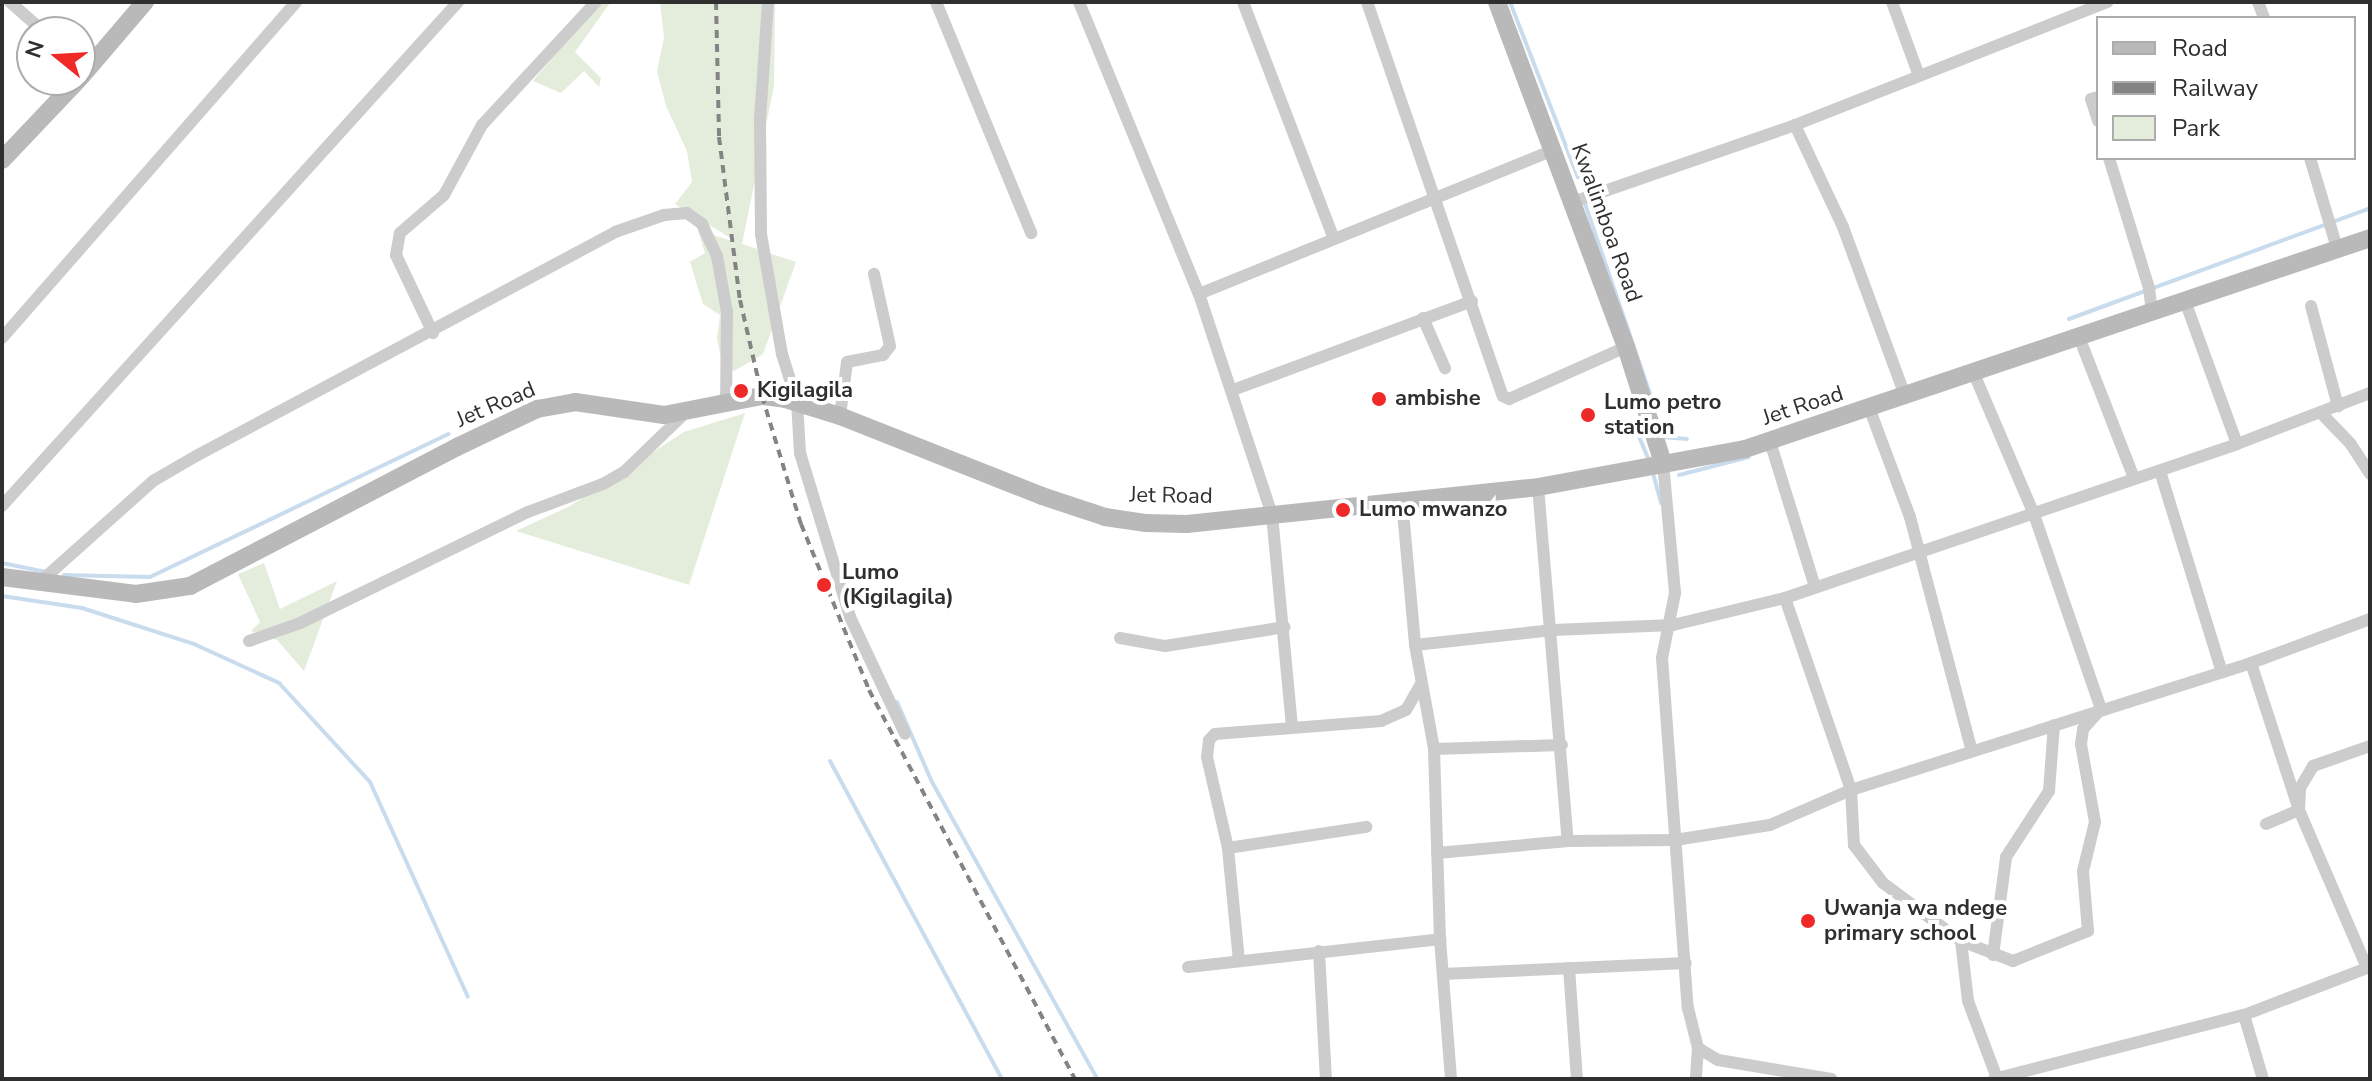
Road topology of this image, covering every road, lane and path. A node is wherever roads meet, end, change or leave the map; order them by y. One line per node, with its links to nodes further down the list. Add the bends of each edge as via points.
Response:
1 (10, 2): 14 (street)
2 (145, 2): 15 (main road)
3 (296, 2): 40 (street)
4 (458, 2): 62 (street)
5 (596, 2): 38 (street, via 482,125 444,195 400,233 395,244 403,275)
6 (768, 2): 47 (street, via 760,118 761,234 782,354)
7 (936, 2): 27 (street)
8 (1079, 2): 32 (street)
9 (1243, 2): 29 (street)
10 (1367, 2): 25 (street)
11 (1497, 2): 21 (main road, Kwalimboa Road)
12 (1892, 2): 16 (street)
13 (2108, 2): 16 (street)
14 (26, 16)
15 (96, 56)
16 (1918, 73): 20 (street)
17 (59, 96): 22 (main road)
18 (2096, 98): 19 (street, via 2091,99)
19 (2096, 115)
20 (1795, 125): 26 (street); 46 (street, via 1843,227)
21 (1553, 150): 25 (street); 26 (main road, Kwalimboa Road)
22 (4, 154)
23 (2110, 160): 36 (street)
24 (2311, 160): 30 (street)
25 (1437, 196): 29 (street); 33 (street)
26 (1573, 202): 41 (main road, Kwalimboa Road)
27 (1031, 233)
28 (2370, 238): 30 (main road, Jet Road)
29 (1334, 239): 32 (street)
30 (2337, 248): 34 (main road, Jet Road)
31 (874, 274): 53 (street, via 890,346 883,355 847,362)
32 (1199, 294): 44 (street)
33 (1472, 301): 37 (street); 41 (street, via 1507,399)
34 (2185, 301): 36 (main road, Jet Road); 55 (street)
35 (2311, 306): 49 (street)
36 (2152, 313): 39 (main road, Jet Road)
37 (1423, 318): 42 (street); 44 (street)
38 (433, 333): 48 (street, via 615,232 687,213 710,236 717,256 727,312); 67 (street, via 153,481)
39 (2079, 337): 43 (main road, Jet Road); 59 (street)
40 (2, 338)
41 (1626, 347): 56 (main road, Kwalimboa Road)
42 (1445, 368)
43 (1974, 374): 46 (main road, Jet Road); 63 (street)
44 (1233, 390): 64 (street)
45 (2370, 393): 49 (street)
46 (1906, 398): 50 (main road, Jet Road)
47 (797, 402): 48 (main road, Jet Road, via 762,396); 53 (main road, Jet Road); 83 (street, via 795,420 808,495 850,617)
48 (726, 405): 52 (main road, Jet Road)
49 (2338, 406): 51 (street)
50 (1870, 410): 54 (main road, Jet Road); 65 (street)
51 (2321, 413): 55 (street); 58 (street)
52 (683, 415): 67 (main road, Jet Road, via 595,402 537,409 190,586 136,594); 75 (street, via 624,472 603,484 528,512 380,586)
53 (840, 416): 64 (main road, Jet Road, via 1105,517 1187,524)
54 (1766, 443): 56 (main road, Jet Road); 68 (street, via 1772,448)
55 (2237, 444): 57 (street)
56 (1663, 463): 60 (main road, Jet Road); 71 (street)
57 (2160, 471): 59 (street); 78 (street)
58 (2370, 474)
59 (2134, 478): 63 (street)
60 (1538, 487): 61 (main road, Jet Road); 73 (street)
61 (1402, 501): 64 (main road, Jet Road); 76 (street)
62 (2, 506)
63 (2033, 512): 65 (street); 80 (street)
64 (1272, 515): 72 (street)
65 (1919, 551): 68 (street); 87 (street)
66 (2, 577): 67 (main road, Jet Road)
67 (39, 583)
68 (1815, 587): 69 (street)
69 (1785, 598): 71 (street); 88 (street)
70 (2370, 619): 77 (street)
71 (1673, 625): 73 (street); 92 (street, via 1662,658)
72 (1285, 627): 74 (street, via 1165,646); 82 (street)
73 (1553, 630): 76 (street); 84 (street)
74 (1120, 638)
75 (249, 641)
76 (1415, 645): 79 (street)
77 (2251, 663): 78 (street); 89 (street)
78 (2222, 672): 80 (street)
79 (1422, 681): 82 (street, via 1417,697 1392,717); 86 (street)
80 (2101, 709): 81 (street); 99 (street, via 2083,729 2081,744 2095,822 2083,871 2088,931 2028,958)
81 (2054, 725): 87 (street); 99 (street, via 2049,791 2006,857)
82 (1292, 727): 94 (street, via 1215,734 1209,740 1207,757)
83 (905, 734)
84 (1562, 745): 86 (street); 93 (street)
85 (2370, 746): 89 (street, via 2313,766 2300,788)
86 (1434, 749): 95 (street)
87 (1972, 751): 88 (street)
88 (1851, 790): 92 (street, via 1770,825); 97 (street, via 1854,845 1867,865)
89 (2299, 810): 90 (street); 103 (street)
90 (2266, 824)
91 (1366, 827): 94 (street)
92 (1675, 840): 93 (street); 101 (street)
93 (1568, 841): 95 (street)
94 (1228, 848): 100 (street)
95 (1437, 853): 96 (street)
96 (1440, 939): 98 (street); 105 (street)
97 (1961, 941): 99 (street); 113 (street, via 1968,1001)
98 (1319, 951): 100 (street); 108 (street)
99 (1993, 955)
100 (1239, 961): 102 (street)
101 (1686, 963): 104 (street); 107 (street)
102 (1188, 967)
103 (2368, 967): 106 (street)
104 (1569, 968): 105 (street); 110 (street)
105 (1443, 974): 109 (street)
106 (2244, 1015): 113 (street); 114 (street)
107 (1698, 1048): 111 (street); 112 (street, via 1718,1060)
108 (1326, 1079)
109 (1451, 1079)
110 (1577, 1079)
111 (1696, 1079)
112 (1831, 1079)
113 (1996, 1079)
114 (2263, 1079)

